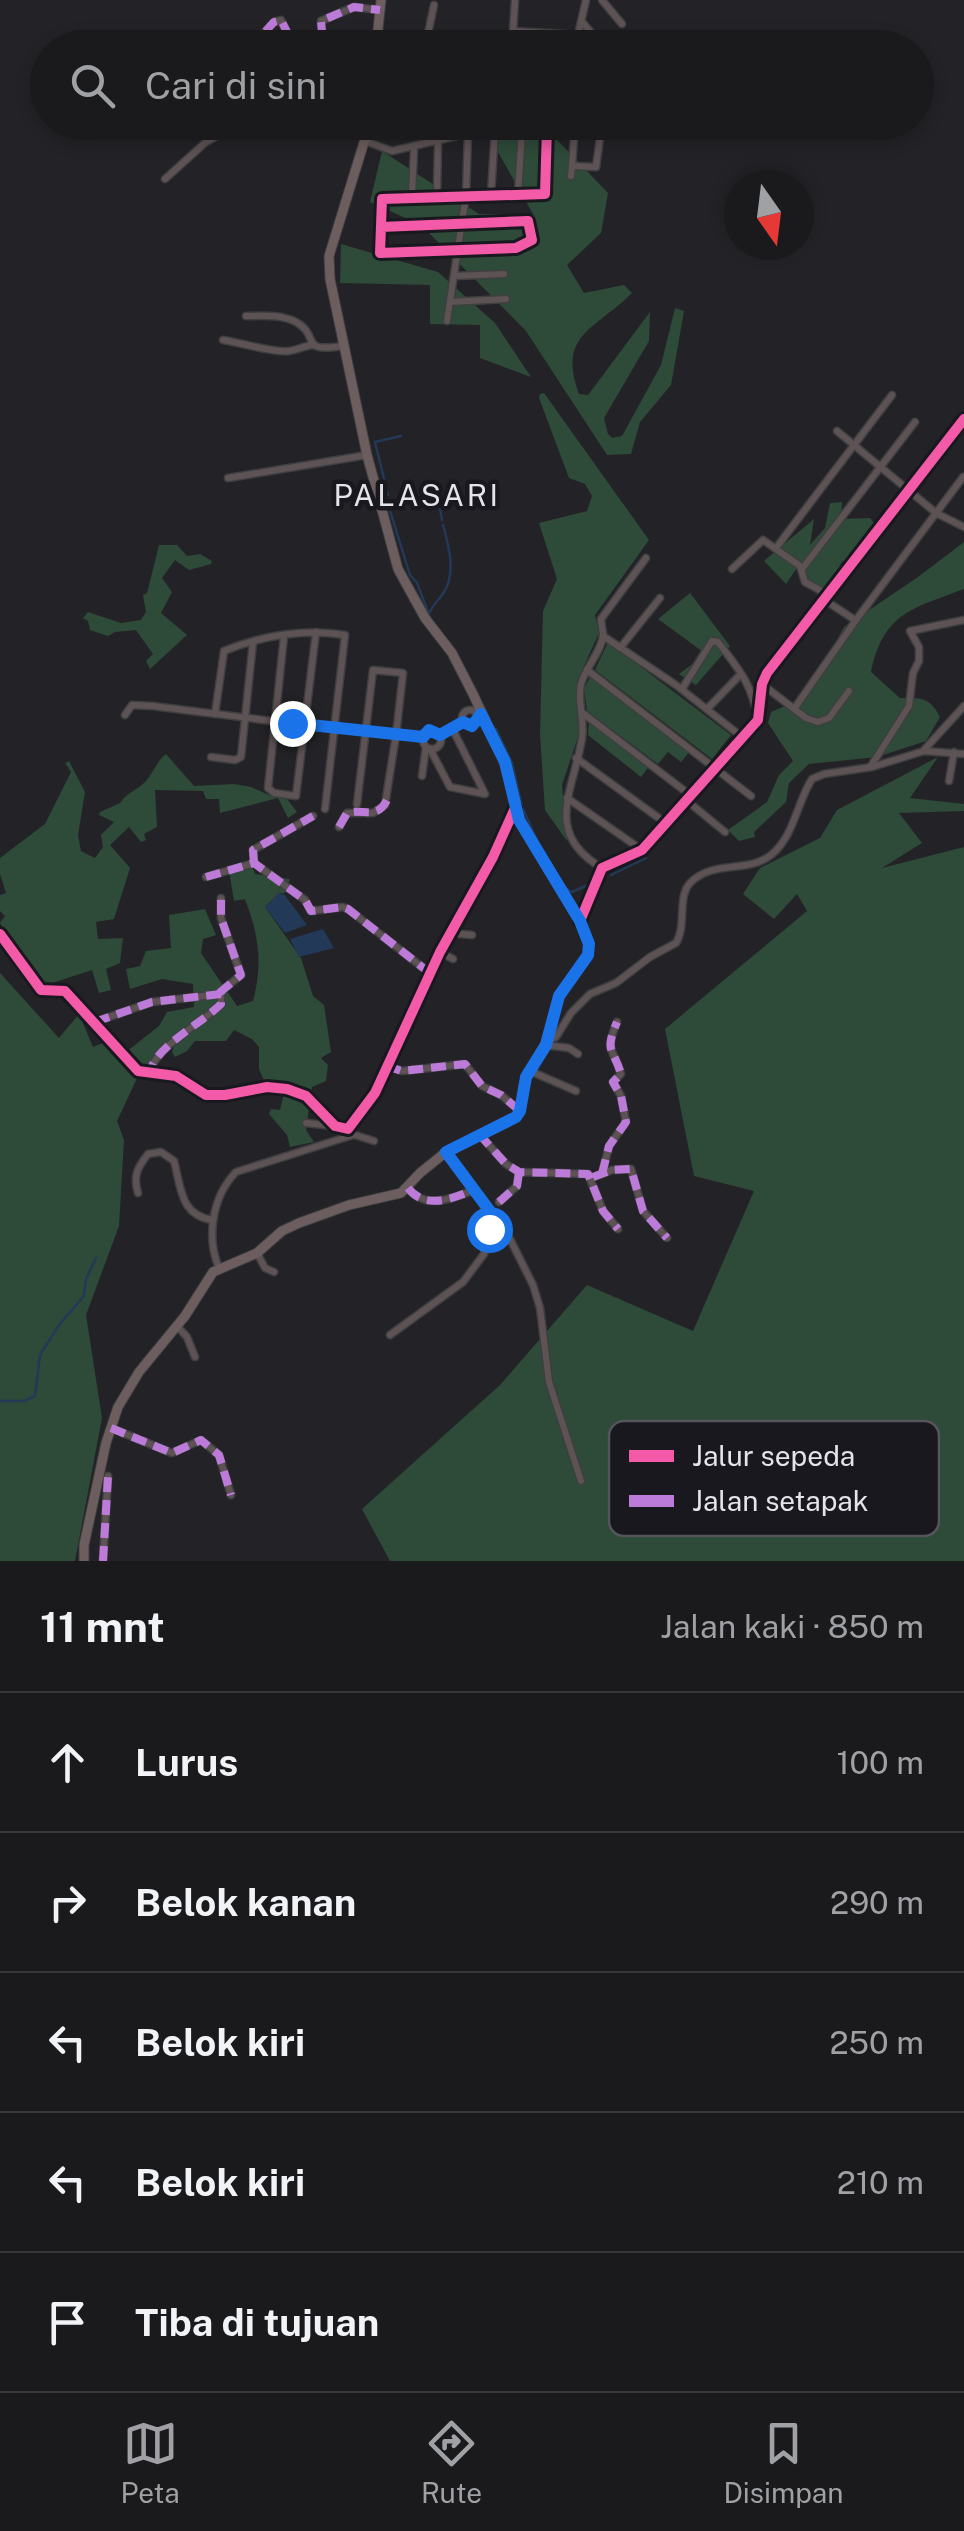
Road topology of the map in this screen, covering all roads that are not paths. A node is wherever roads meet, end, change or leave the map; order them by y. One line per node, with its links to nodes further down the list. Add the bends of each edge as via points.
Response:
1 (515, 0): 13 (street)
2 (586, 0): 6 (street)
3 (602, 0): 7 (street)
4 (380, 5): 10 (street, via 320,21); 11 (main road)
5 (434, 5): 12 (street)
6 (582, 22): 14 (street); 15 (street)
7 (622, 24)
8 (267, 30): 9 (street, via 281,20)
9 (287, 30)
10 (322, 30)
11 (378, 30)
12 (429, 30)
13 (513, 30)
14 (580, 30)
15 (589, 30)
16 (210, 140): 29 (street)
17 (442, 140): 25 (street)
18 (468, 140): 33 (street)
19 (494, 140): 30 (street)
20 (521, 140): 31 (street)
21 (546, 140): 31 (street, via 546,194)
22 (574, 140): 27 (street)
23 (602, 140): 27 (street, via 596,167)
24 (364, 141): 26 (street, via 392,152); 46 (main road, via 329,256)
25 (438, 141): 26 (street); 32 (street)
26 (414, 149): 34 (street)
27 (572, 166): 28 (street)
28 (571, 176)
29 (164, 179)
30 (491, 194): 31 (street); 33 (street)
31 (518, 194)
32 (437, 195): 33 (street); 34 (street)
33 (466, 195): 35 (street)
34 (412, 197): 36 (street, via 382,199)
35 (462, 224): 36 (street); 37 (street); 37 (street, via 528,221 532,240 516,248)
36 (381, 227): 37 (street, via 380,252)
37 (458, 250): 39 (street)
38 (504, 274): 39 (street)
39 (454, 276): 41 (street)
40 (506, 299): 41 (street)
41 (450, 302): 43 (street)
42 (246, 316): 45 (street, via 295,322)
43 (447, 321)
44 (223, 340): 45 (street, via 284,351)
45 (313, 345): 46 (street)
46 (342, 346): 52 (main road)
47 (892, 395): 51 (street)
48 (964, 419): 56 (street)
49 (915, 422): 53 (street)
50 (837, 431): 51 (street)
51 (855, 444): 53 (street); 59 (street)
52 (368, 454): 54 (street); 81 (main road, via 398,569 452,653)
53 (882, 465): 56 (street); 61 (street)
54 (228, 478)
55 (963, 478): 57 (street)
56 (908, 490): 57 (street); 63 (street)
57 (936, 513): 58 (street); 65 (street)
58 (964, 527)
59 (776, 548): 61 (street); 62 (street, via 760,540)
60 (646, 558): 69 (street, via 601,619)
61 (802, 568): 63 (street, via 804,580)
62 (732, 569)
63 (825, 596): 65 (street); 74 (street)
64 (660, 598): 71 (street)
65 (856, 620): 79 (street)
66 (964, 620): 102 (street, via 910,631 919,661 909,706)
67 (316, 632): 68 (street); 87 (street); 89 (street, via 346,636)
68 (284, 635): 70 (street); 86 (street)
69 (603, 636): 71 (street); 72 (street)
70 (253, 642): 80 (street, via 221,656); 84 (street)
71 (620, 648): 75 (street)
72 (587, 670): 82 (street); 101 (street)
73 (739, 676): 78 (street)
74 (762, 684): 79 (street); 85 (street)
75 (682, 690): 78 (street); 85 (street, via 712,641 718,642 744,674)
76 (849, 691): 79 (street, via 825,721)
77 (964, 706): 96 (street)
78 (707, 709): 94 (street)
79 (794, 709)
80 (216, 714): 83 (street, via 132,706); 84 (street)
81 (479, 714): 88 (street, via 467,711); 109 (main road, via 505,762)
82 (583, 714): 100 (street); 107 (street)
83 (125, 715)
84 (245, 718): 86 (street); 99 (street, via 240,757)
85 (758, 720): 94 (street)
86 (275, 722): 87 (street); 87 (street, via 268,788 296,796)
87 (305, 725): 89 (street)
88 (452, 728): 92 (street); 95 (street, via 485,794 450,787)
89 (336, 729): 90 (street); 110 (street)
90 (366, 732): 91 (street); 91 (street, via 373,670 404,674); 108 (street)
91 (396, 735): 93 (street); 113 (street, via 385,805 373,814 348,813)
92 (440, 735): 93 (street, via 432,730); 95 (street, via 439,746)
93 (423, 737): 95 (street)
94 (742, 737): 101 (street)
95 (428, 748): 103 (street)
96 (924, 751): 97 (street); 102 (street)
97 (954, 752): 98 (street); 104 (street)
98 (964, 754)
99 (211, 757)
100 (576, 758): 106 (street); 112 (street)
101 (716, 766): 105 (street); 107 (street)
102 (870, 768): 130 (street, via 812,779 776,851 754,863 713,868 688,884 676,943 590,994)
103 (422, 776)
104 (949, 782)
105 (751, 796)
106 (566, 798): 115 (street); 117 (street, via 573,844)
107 (688, 798): 112 (street); 114 (street)
108 (357, 804)
109 (515, 808): 120 (main road); 121 (street)
110 (325, 809)
111 (314, 816): 116 (street, via 253,850)
112 (666, 824): 115 (street)
113 (339, 827)
114 (724, 832)
115 (642, 850): 117 (street)
116 (254, 863): 118 (street); 126 (street, via 311,911 343,907)
117 (602, 868): 120 (street)
118 (206, 877)
119 (221, 898): 127 (street, via 221,918 241,974)
120 (580, 921): 130 (main road, via 588,955 559,996)
121 (450, 933): 123 (street); 124 (street)
122 (0, 934): 128 (street, via 40,990 64,990)
123 (472, 935)
124 (440, 952): 125 (street); 126 (street)
125 (453, 959)
126 (431, 974): 132 (street)
127 (219, 993): 128 (street, via 152,1002); 134 (street, via 221,1004 166,1046)
128 (95, 1022): 134 (street, via 133,1067)
129 (617, 1022): 144 (street, via 609,1040 621,1074 612,1082 626,1122 609,1146)
130 (546, 1043): 131 (street); 133 (main road)
131 (578, 1054)
132 (386, 1066): 136 (street, via 402,1071 465,1064 475,1080); 139 (street)
133 (530, 1071): 135 (street); 136 (main road)
134 (149, 1074): 138 (street, via 180,1078 206,1094 268,1087 297,1092)
135 (576, 1091)
136 (520, 1111): 140 (main road)
137 (306, 1122): 138 (street)
138 (336, 1126): 139 (street)
139 (350, 1132): 141 (street); 151 (street, via 236,1172 224,1184)
140 (479, 1134): 142 (main road); 143 (street)
141 (374, 1141)
142 (446, 1152): 146 (main road); 147 (street)
143 (519, 1172): 145 (street, via 586,1172); 149 (street, via 517,1186)
144 (602, 1174): 145 (street); 153 (street, via 631,1169 643,1211)
145 (591, 1178): 152 (street)
146 (408, 1188): 147 (street, via 427,1202); 154 (main road, via 299,1222)
147 (474, 1190): 150 (street)
148 (138, 1193): 151 (street, via 137,1167 148,1154 161,1152 174,1161 190,1210)
149 (500, 1202)
150 (495, 1218): 158 (street, via 484,1254 463,1282); 162 (street, via 533,1285 550,1382)
151 (213, 1220): 155 (street)
152 (618, 1229)
153 (667, 1238)
154 (257, 1252): 155 (main road); 156 (street)
155 (219, 1268): 157 (main road)
156 (274, 1272)
157 (177, 1326): 159 (street); 160 (main road, via 139,1372)
158 (390, 1335)
159 (196, 1357)
160 (111, 1428): 163 (street, via 172,1453 201,1440 220,1455); 164 (main road)
161 (108, 1476): 165 (street)
162 (581, 1481)
163 (232, 1496)
164 (84, 1561)
165 (103, 1561)

